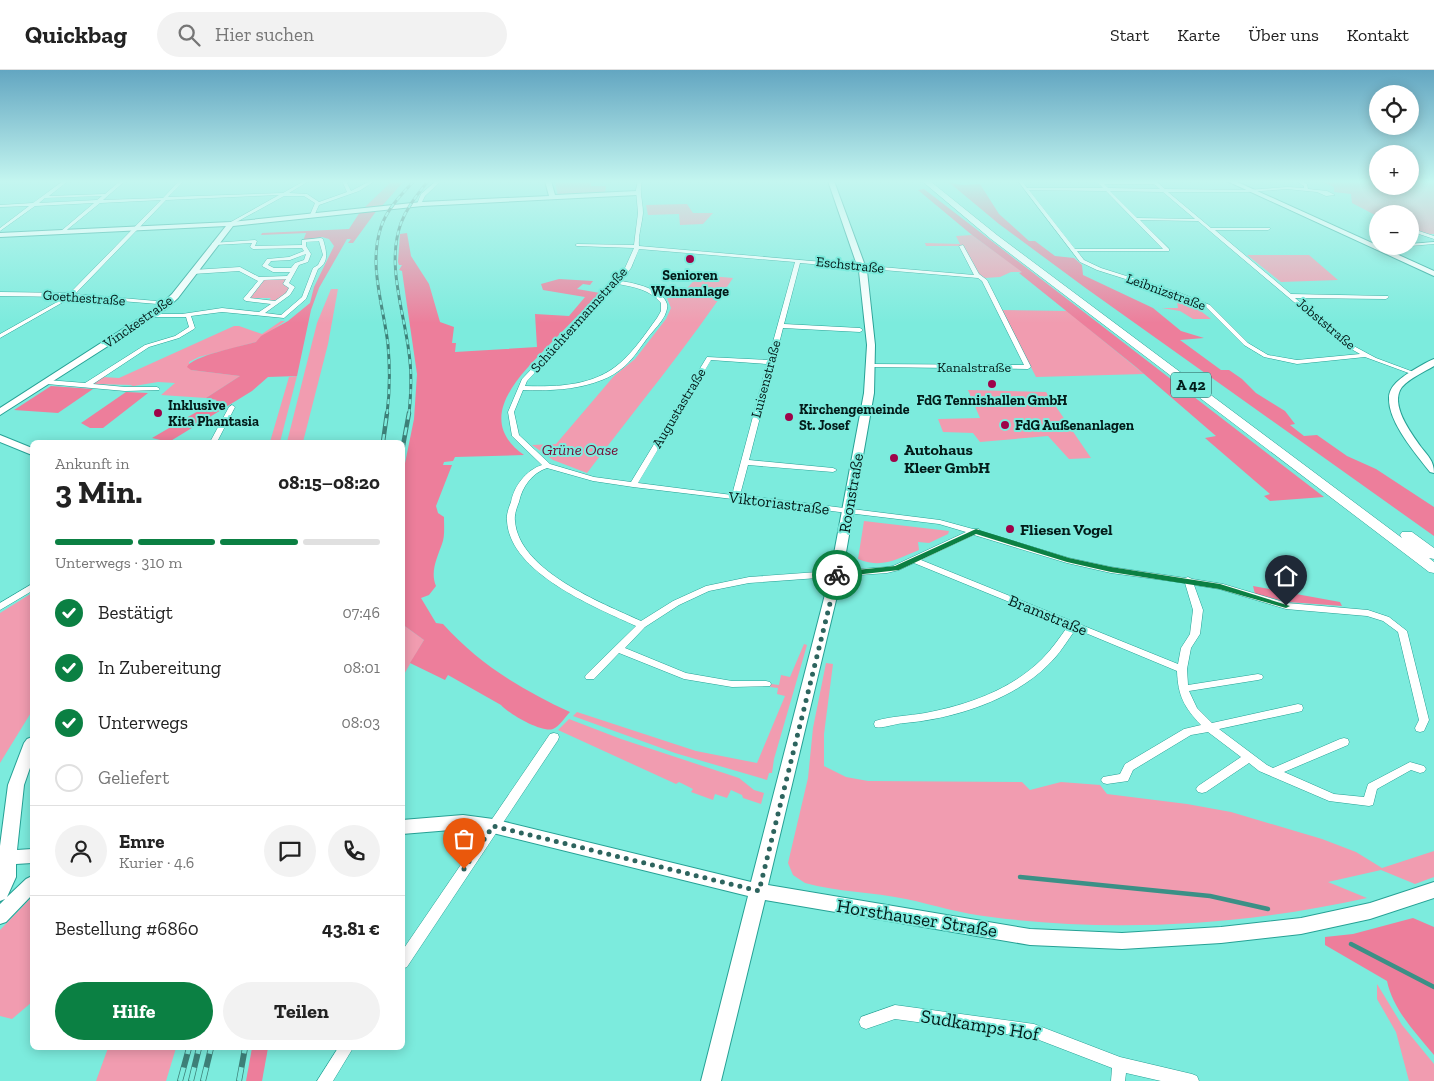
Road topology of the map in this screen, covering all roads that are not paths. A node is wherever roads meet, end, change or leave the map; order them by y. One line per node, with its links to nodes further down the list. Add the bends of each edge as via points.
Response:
1 (67, 228): 14 (street)
2 (133, 228): 14 (street)
3 (136, 228): 38 (street)
4 (227, 228): 19 (street, Vinckestraße)
5 (637, 228): 24 (street)
6 (849, 228): 29 (street, Roonstraße)
7 (983, 228): 74 (highway, A 42)
8 (994, 228): 72 (highway, A 42)
9 (1057, 228): 26 (street, Leibnizstraße)
10 (1146, 228): 26 (street, via 1167,250)
11 (1333, 228): 22 (street)
12 (1211, 229): 13 (street); 39 (street, Jobststraße)
13 (1268, 229)
14 (63, 232): 16 (street)
15 (1419, 232): 17 (street)
16 (0, 235)
17 (1434, 238)
18 (1434, 243): 20 (street)
19 (214, 244): 25 (street, via 255,241 252,247 256,249); 31 (street, Vinckestraße)
20 (1419, 244)
21 (577, 245): 24 (street, Eschstraße)
22 (1369, 245)
23 (962, 246): 35 (street, Kanalstraße)
24 (637, 247): 28 (street, Eschstraße); 36 (street, Schüchtermannstraße, via 628,268)
25 (306, 249): 30 (street, via 309,254 306,261 297,264); 30 (street, via 287,258 269,260 265,266 273,270); 43 (street, via 304,241 321,239 325,255 304,298 282,317)
26 (1074, 250): 49 (street, Leibnizstraße, via 1082,261 1092,266 1208,306 1246,344 1272,358 1297,362)
27 (1392, 255): 32 (street)
28 (798, 260): 29 (street, Eschstraße); 46 (street, Luisenstraße)
29 (863, 266): 35 (street, Eschstraße); 52 (street, Roonstraße)
30 (293, 270): 33 (street)
31 (194, 272): 34 (street, via 240,269 258,279); 42 (street, Vinckestraße)
32 (1433, 273)
33 (289, 277): 34 (street); 41 (street, via 286,284 292,287 287,296)
34 (263, 278): 41 (street, via 246,299)
35 (980, 278): 52 (street, Kanalstraße, via 984,280 1028,368)
36 (617, 282): 56 (street, Schüchtermannstraße, via 524,380); 56 (street, via 655,293 665,308 620,367 602,377 573,385)
37 (0, 294): 38 (street, Goethestraße)
38 (72, 295): 42 (street, Goethestraße); 48 (street)
39 (1292, 296): 40 (street, Jobststraße); 49 (street, Jobststraße)
40 (1386, 298)
41 (276, 302): 43 (street)
42 (168, 304): 44 (street, Vinckestraße)
43 (260, 314): 45 (street, via 222,310)
44 (152, 315): 45 (street); 54 (street, Vinckestraße)
45 (188, 315): 55 (street, via 192,328 177,337 147,346)
46 (780, 326): 47 (street); 50 (street, Luisenstraße)
47 (860, 330)
48 (0, 336)
49 (1365, 355): 53 (street, Jobststraße)
50 (770, 362): 63 (street, Luisenstraße); 68 (street, Augustastraße, via 709,358)
51 (1434, 362): 53 (street)
52 (872, 366): 70 (street, Roonstraße)
53 (1416, 374): 66 (street, via 1394,392 1396,414)
54 (47, 382): 55 (street); 59 (street, Vinckestraße)
55 (87, 385): 57 (street)
56 (521, 388): 64 (street, Schüchtermannstraße, via 511,412 515,431)
57 (157, 389)
58 (232, 406): 61 (street)
59 (0, 412)
60 (0, 438): 62 (street)
61 (214, 440)
62 (30, 451)
63 (744, 462): 65 (street); 69 (street, Luisenstraße)
64 (547, 466): 67 (street, Schüchtermannstraße); 79 (street, via 540,467 528,477 514,500 512,529 521,550 535,566 556,581)
65 (833, 470)
66 (1434, 470)
67 (582, 476): 68 (street, Viktoriastraße)
68 (633, 485): 69 (street, Viktoriastraße)
69 (735, 498): 70 (street, Viktoriastraße)
70 (848, 512): 71 (street, Viktoriastraße, via 940,522); 75 (street, Roonstraße)
71 (976, 531): 73 (street); 76 (street, Viktoriastraße, via 1067,560 1111,570)
72 (1434, 556)
73 (915, 560): 75 (street, via 887,570); 80 (street, Bramstraße)
74 (1434, 569)
75 (836, 575): 79 (street, via 720,585 684,599); 105 (street, Roonstraße)
76 (1188, 580): 82 (street, via 1198,610 1195,634 1186,648); 90 (street, Viktoriastraße, via 1286,606 1368,613 1395,624 1402,631 1424,720)
77 (30, 588): 78 (street)
78 (0, 607)
79 (642, 626): 81 (street)
80 (1074, 626): 82 (street, Bramstraße); 88 (street, via 1041,667 1006,691 933,715)
81 (618, 650): 83 (street); 85 (street, via 684,676 732,684)
82 (1182, 669): 86 (street)
83 (590, 677)
84 (1258, 677): 86 (street)
85 (766, 684)
86 (1183, 689): 89 (street, via 1193,710)
87 (1298, 708): 89 (street)
88 (879, 724)
89 (1209, 727): 94 (street); 97 (street, via 1188,732 1129,767 1124,778)
90 (1420, 728)
91 (554, 737): 99 (street)
92 (1344, 742): 96 (street)
93 (30, 748): 102 (street, via 16,785)
94 (1248, 758): 96 (street); 98 (street)
95 (1420, 768): 96 (street, via 1410,766 1372,787 1370,802 1333,798)
96 (1273, 772)
97 (1107, 780)
98 (1202, 789)
99 (493, 826): 100 (street, Horsthauser Straße, via 463,822); 105 (street, Horsthauser Straße); 108 (street)
100 (405, 827)
101 (30, 856): 102 (street)
102 (3, 862): 106 (street, via 7,877)
103 (30, 886): 107 (street)
104 (1434, 890): 105 (street, Horsthauser Straße, via 1370,911 1301,926 1122,941 1030,937)
105 (759, 891): 113 (street, Roonstraße)
106 (0, 893)
107 (0, 916)
108 (405, 958)
109 (866, 1022): 111 (street, Sudkamps Hof, via 895,1012 1034,1031)
110 (345, 1050): 112 (street)
111 (1120, 1064): 114 (street); 115 (street, Sudkamps Hof)
112 (324, 1081)
113 (712, 1081)
114 (1118, 1081)
115 (1192, 1081)

